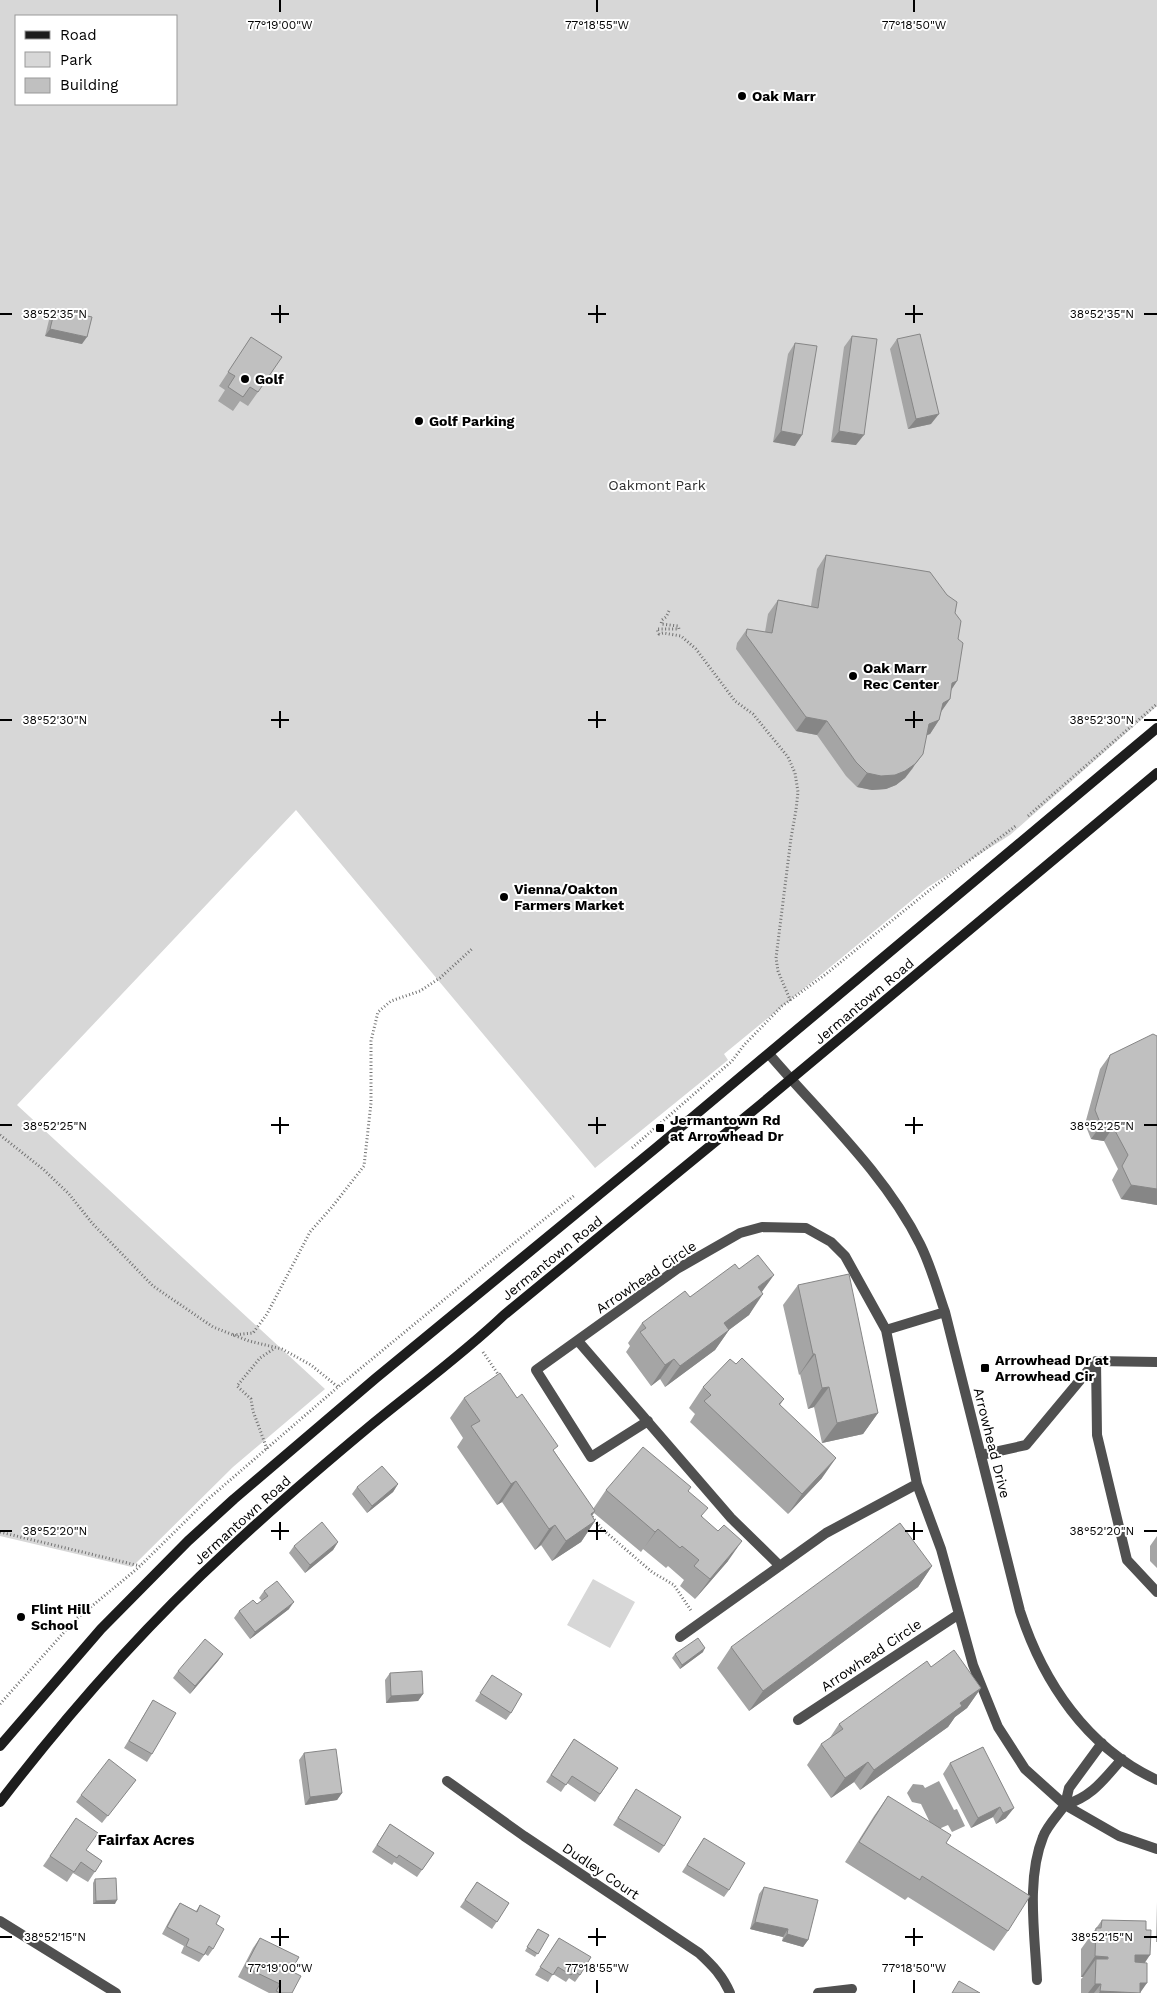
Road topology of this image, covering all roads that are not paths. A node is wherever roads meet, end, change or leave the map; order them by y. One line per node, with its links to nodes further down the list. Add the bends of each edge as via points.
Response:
1 (1156, 730): 3 (main road, Jermantown Road)
2 (1157, 773): 4 (main road, Jermantown Road)
3 (769, 1054): 4 (street, Arrowhead Drive); 19 (main road, Jermantown Road, via 234,1499 101,1629)
4 (791, 1080): 5 (street, Arrowhead Drive, via 877,1178 902,1213 931,1269); 23 (main road, Jermantown Road, via 370,1426 227,1550 131,1646)
5 (945, 1312): 6 (street); 11 (street, Arrowhead Drive)
6 (886, 1330): 7 (street, Arrowhead Circle, via 845,1256 831,1242 806,1228 762,1227 740,1233 677,1269); 12 (street, Arrowhead Circle)
7 (578, 1341): 10 (street); 10 (street, Arrowhead Circle, via 536,1370 591,1457)
8 (1096, 1361): 9 (street); 11 (street, via 1026,1445); 14 (street, via 1098,1435 1127,1560)
9 (1157, 1362)
10 (648, 1421): 13 (street, via 731,1518)
11 (981, 1455): 18 (street, Arrowhead Drive, via 1029,1637 1043,1669 1063,1700)
12 (917, 1484): 13 (street, via 826,1533); 15 (street, Arrowhead Circle, via 941,1549)
13 (780, 1566): 16 (street)
14 (1157, 1592)
15 (959, 1614): 17 (street, Arrowhead Circle); 24 (street, Arrowhead Circle, via 973,1665 998,1727 1025,1769)
16 (680, 1637)
17 (798, 1720)
18 (1102, 1743): 20 (street, Arrowhead Drive); 24 (street, via 1069,1788)
19 (0, 1746)
20 (1122, 1759): 21 (street, Arrowhead Drive); 24 (street, via 1092,1792)
21 (1157, 1780)
22 (447, 1781): 30 (street, Dudley Court, via 698,1953 726,1982)
23 (0, 1802)
24 (1065, 1805): 25 (street, Arrowhead Circle, via 1119,1836); 27 (street, via 1043,1836 1037,1861 1033,1888)
25 (1157, 1849)
26 (0, 1921): 29 (street)
27 (1037, 1980)
28 (852, 1989): 31 (street)
29 (116, 1993)
30 (730, 1993)
31 (818, 1993)

